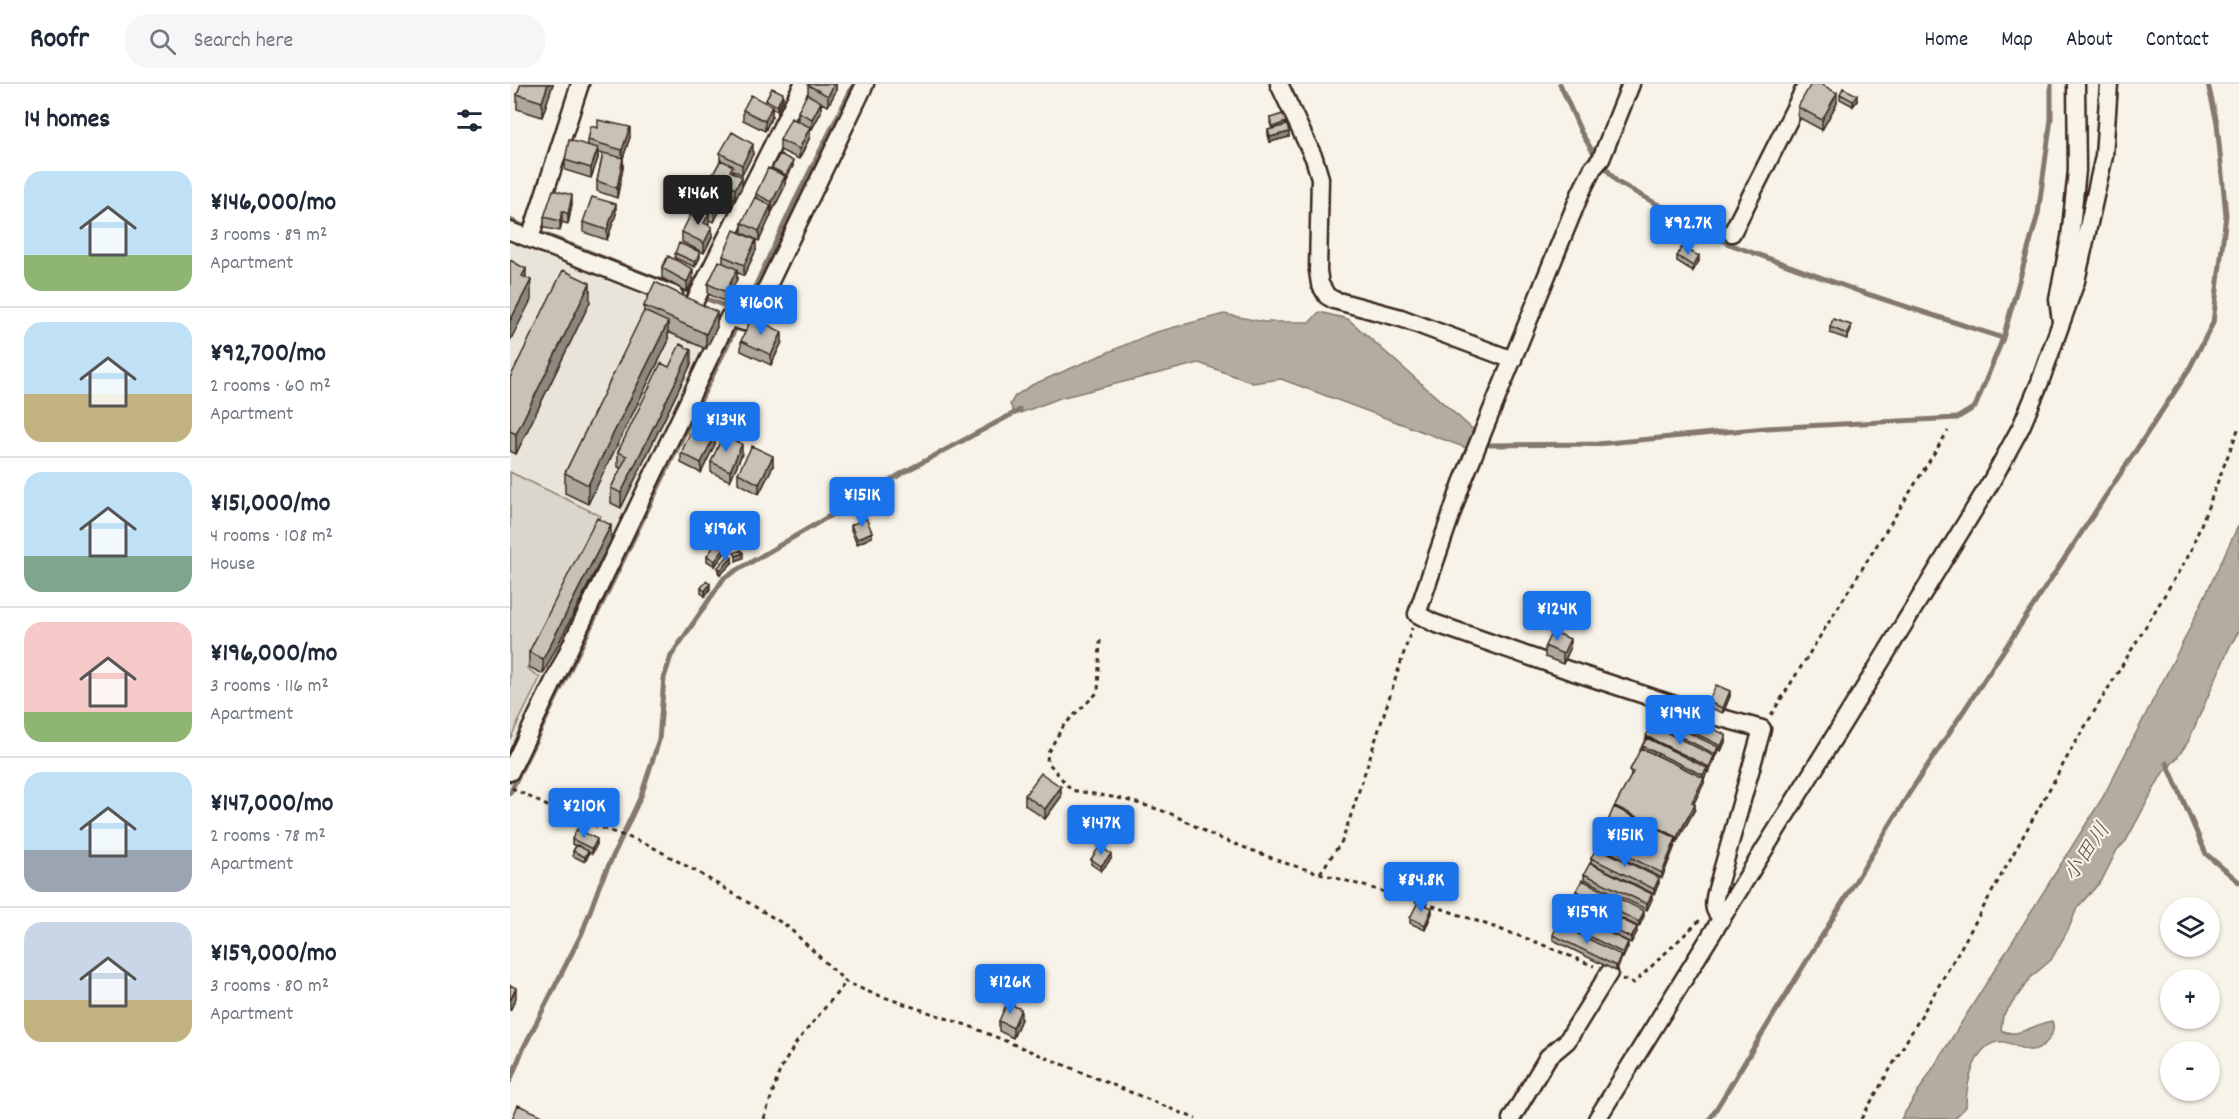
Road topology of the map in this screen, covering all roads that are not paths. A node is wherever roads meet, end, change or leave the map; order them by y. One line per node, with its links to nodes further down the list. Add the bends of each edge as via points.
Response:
1 (580, 84): 11 (street)
2 (803, 84): 12 (street)
3 (866, 84): 13 (street, via 751,321)
4 (1279, 84): 15 (street, via 1320,178 1318,271 1327,296 1401,318)
5 (1631, 84): 15 (street, via 1601,159 1581,192)
6 (1807, 84): 10 (street)
7 (2076, 84): 14 (street, via 2077,170 2058,299)
8 (2109, 84): 14 (street, via 2104,156 2076,281)
9 (510, 231): 11 (street)
10 (1732, 233)
11 (530, 238): 12 (street)
12 (696, 298): 13 (street)
13 (735, 319): 16 (street)
14 (2061, 323): 17 (street, via 2021,427 1991,482)
15 (1513, 360): 17 (street, via 1475,450 1417,614 1568,670 1762,729 1717,889 1714,905)
16 (510, 772)
17 (1719, 916): 20 (street)
18 (1609, 973): 19 (street, via 1567,1041 1548,1057)
19 (1511, 1119)
20 (1597, 1119)

